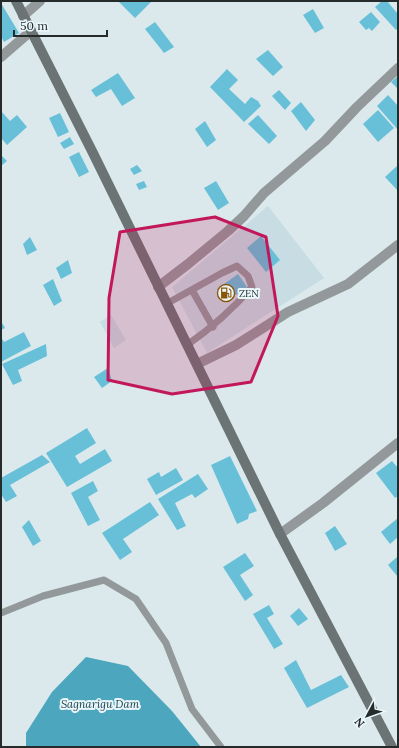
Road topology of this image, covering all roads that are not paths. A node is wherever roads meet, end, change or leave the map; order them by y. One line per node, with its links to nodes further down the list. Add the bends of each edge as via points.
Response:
1 (16, 1): 3 (street)
2 (40, 1): 3 (street)
3 (23, 16): 4 (street)
4 (31, 31): 5 (street); 8 (street, via 94,153)
5 (1, 57)
6 (398, 68): 8 (street, via 325,141 264,193 228,231)
7 (398, 245): 13 (street, via 348,284 288,312 236,345)
8 (158, 287): 10 (street)
9 (192, 290): 10 (lane); 11 (lane); 11 (lane, via 237,266 248,276 252,287)
10 (166, 304): 12 (street)
11 (214, 326): 12 (lane)
12 (187, 345): 13 (street)
13 (197, 364): 15 (street)
14 (398, 443): 15 (street)
15 (280, 534): 18 (street)
16 (1, 613): 17 (lane, via 44,596 104,580 136,599 166,643 192,709)
17 (221, 747)
18 (392, 747)

